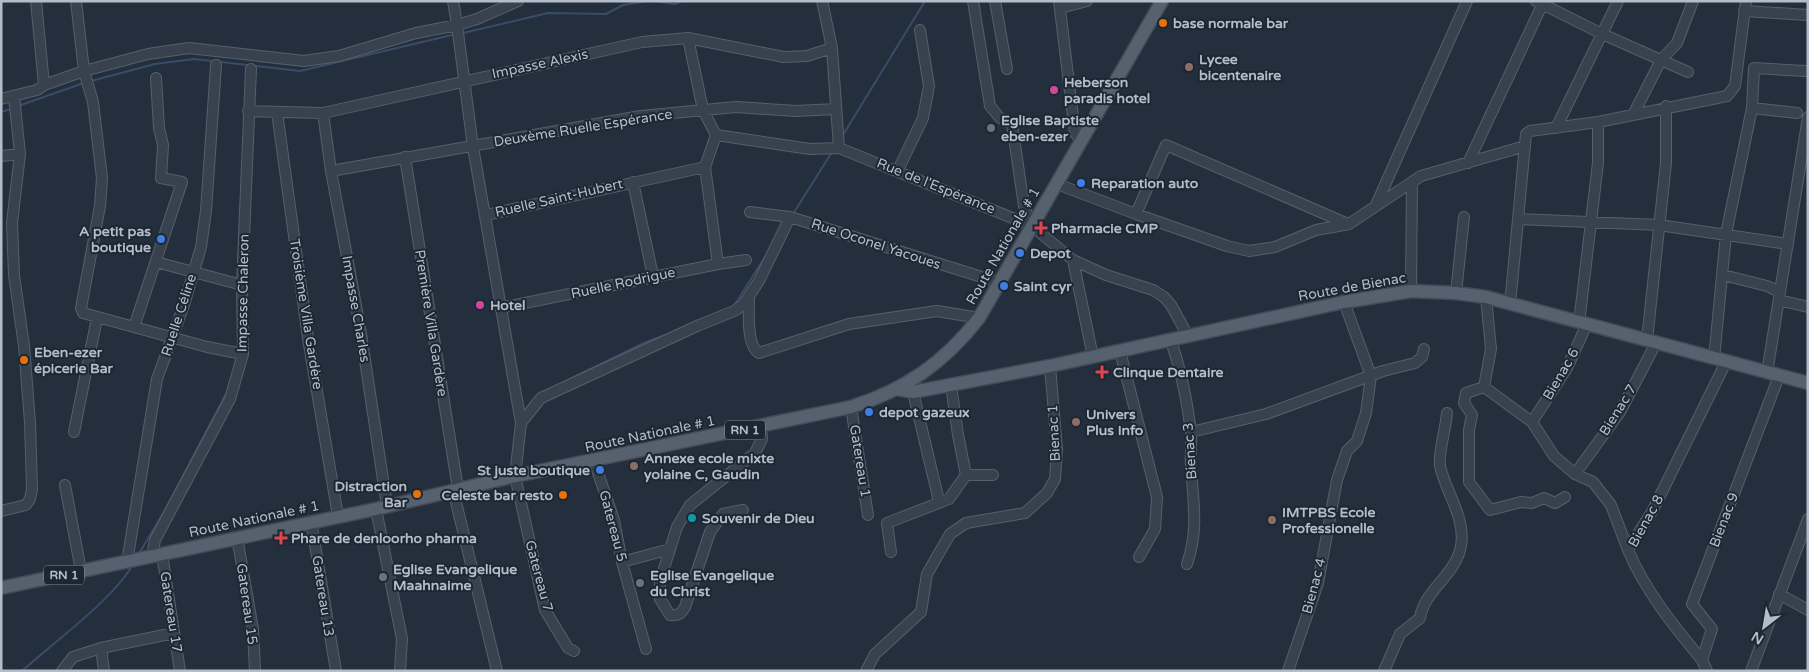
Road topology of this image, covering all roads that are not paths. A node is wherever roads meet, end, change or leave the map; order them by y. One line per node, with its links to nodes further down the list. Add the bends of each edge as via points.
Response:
1 (36, 1): 31 (street)
2 (76, 1): 28 (street)
3 (453, 1): 17 (street, Gatereau 7)
4 (518, 1): 17 (street)
5 (822, 1): 21 (street)
6 (973, 1): 71 (street, via 990,106 1000,118 1012,124 1024,206)
7 (995, 1): 25 (street)
8 (1087, 1): 14 (street)
9 (1162, 1): 47 (main road, Route Nationale # 1 / RN 1)
10 (1466, 1): 61 (street)
11 (1618, 1): 19 (street)
12 (1693, 1): 22 (street, via 1677,43)
13 (1541, 2): 19 (street); 54 (street)
14 (1059, 5): 47 (street, via 1075,133)
15 (1745, 6): 16 (street); 34 (street, via 1732,92 1727,96)
16 (1808, 15)
17 (457, 25): 28 (street, via 416,33 339,56 304,61 189,48 148,54); 30 (street, Gatereau 7)
18 (920, 30): 56 (street, via 929,86 923,118)
19 (1600, 33): 22 (street); 45 (street)
20 (688, 38): 21 (street, Impasse Alexis, via 784,57 806,56); 30 (street, Impasse Alexis, via 642,42); 37 (street)
21 (832, 48): 36 (street)
22 (1661, 60): 27 (street); 41 (street)
23 (216, 65): 78 (street, Ruelle Céline, via 206,211)
24 (251, 69): 38 (street, Impasse Chaleron)
25 (1007, 69)
26 (1805, 71): 35 (street, via 1754,68)
27 (1688, 72)
28 (85, 73): 31 (street); 92 (street, via 93,102 102,178 81,308 86,316)
29 (156, 78): 76 (street, via 163,145 161,178 182,182)
30 (464, 80): 40 (street, Impasse Alexis); 49 (street, Gatereau 7)
31 (44, 85): 32 (street)
32 (14, 96): 33 (street); 51 (street)
33 (1, 99)
34 (1666, 106): 41 (street); 70 (street, via 1666,163)
35 (1752, 108): 42 (street); 72 (street)
36 (836, 109): 37 (street, Deuxème Ruelle Espérance, via 796,111 736,107); 50 (street)
37 (703, 110): 46 (street); 49 (street, Deuxème Ruelle Espérance, via 632,118)
38 (248, 111): 39 (street, Impasse Alexis); 82 (street, Impasse Chaleron)
39 (276, 112): 40 (street, Impasse Alexis); 133 (street, Troisième Villa Gardère, via 308,338)
40 (324, 112): 57 (street, Impasse Charles)
41 (1634, 113): 44 (street)
42 (1797, 113)
43 (1808, 117): 73 (street)
44 (1598, 122): 45 (street); 68 (street, Bienac 6, via 1598,163)
45 (1556, 128): 48 (street, via 1530,131 1526,134)
46 (716, 135): 50 (street, via 810,150); 55 (street)
47 (1081, 140): 60 (main road, Route Nationale # 1 / RN 1)
48 (1525, 146): 54 (street); 67 (street)
49 (473, 147): 53 (street, Deuxème Ruelle Espérance); 64 (street, Gatereau 7)
50 (839, 148): 56 (street, Rue de l'Espérance)
51 (20, 154): 52 (street); 131 (street, via 12,232 27,384 32,489 26,505)
52 (1, 156)
53 (405, 156): 57 (street, Deuxème Ruelle Espérance); 126 (street, Première Villa Gardère)
54 (1468, 163): 59 (street, via 1434,171)
55 (705, 167): 58 (street, Ruelle Saint-Hubert); 77 (street)
56 (898, 170): 71 (street, Rue de l'Espérance)
57 (331, 171): 129 (street, Impasse Charles, via 360,327)
58 (633, 182): 64 (street, Ruelle Saint-Hubert); 80 (street)
59 (1412, 182): 61 (street); 83 (street)
60 (1058, 184): 63 (street); 71 (main road, Route Nationale # 1 / RN 1)
61 (1374, 208): 69 (street)
62 (750, 212): 66 (street, Rue Oconel Yacoues)
63 (1136, 214): 69 (street, via 1249,251 1275,247 1316,230); 69 (street, via 1166,145)
64 (486, 215): 91 (street, Gatereau 7)
65 (1464, 216): 84 (street)
66 (790, 217): 81 (street, Rue Oconel Yacoues); 87 (street)
67 (1520, 219): 68 (street); 89 (street)
68 (1590, 221): 70 (street); 94 (street, Bienac 6)
69 (1349, 224)
70 (1659, 225): 72 (street); 99 (street)
71 (1032, 226): 75 (street); 81 (main road, Route Nationale # 1 / RN 1)
72 (1726, 234): 73 (street); 79 (street)
73 (1788, 244): 85 (street)
74 (746, 260): 77 (street, Ruelle Rodrigue)
75 (1074, 260): 96 (street, via 1164,297); 103 (street)
76 (156, 262): 78 (street); 95 (street)
77 (718, 264): 80 (street, Ruelle Rodrigue)
78 (193, 273): 82 (street); 97 (street, Ruelle Céline)
79 (1723, 275): 85 (street, via 1767,286); 104 (street)
80 (653, 276): 91 (street, Ruelle Rodrigue)
81 (1001, 283): 93 (main road, Route Nationale # 1 / RN 1)
82 (242, 285): 102 (street, Impasse Chaleron)
83 (1411, 291): 84 (main road, Route de Bienac); 88 (main road, Route de Bienac)
84 (1456, 293): 86 (main road, Route de Bienac)
85 (1779, 296): 90 (street); 106 (street)
86 (1486, 297): 89 (main road, Route de Bienac); 110 (street, via 1492,349)
87 (749, 298): 93 (street, via 750,343 759,353 849,324 937,311); 116 (street, via 734,311 542,398)
88 (1344, 302): 96 (main road, Route de Bienac); 107 (street, Bienac 4)
89 (1510, 305): 94 (main road, Route de Bienac)
90 (1808, 307)
91 (500, 308): 116 (street, Gatereau 7)
92 (97, 318): 95 (street); 118 (street)
93 (979, 318): 111 (main road, Route Nationale # 1 / RN 1, via 967,334 928,369)
94 (1583, 323): 99 (main road, Route de Bienac); 115 (street, Bienac 6, via 1567,368)
95 (134, 328): 97 (street)
96 (1188, 336): 98 (main road, Route de Bienac)
97 (172, 338): 102 (street); 142 (street, Ruelle Céline, via 158,380)
98 (1170, 338): 101 (main road, Route de Bienac); 119 (street, Bienac 3)
99 (1651, 342): 104 (main road, Route de Bienac); 121 (street, Bienac 7, via 1620,412)
100 (1424, 349): 107 (street, via 1420,361)
101 (1120, 351): 103 (main road, Route de Bienac); 141 (street, via 1157,497 1155,529)
102 (243, 354): 140 (street, Impasse Chaleron, via 230,399 155,540)
103 (1093, 357): 105 (main road, Route de Bienac)
104 (1720, 361): 106 (main road, Route de Bienac); 138 (street, Bienac 8, via 1653,510)
105 (1050, 366): 109 (main road, Route de Bienac); 161 (street, Bienac 1, via 1057,449 1055,479 1051,486 1025,513 966,523 950,534 927,574 921,612 875,654)
106 (1773, 374): 108 (main road, Route de Bienac); 153 (street, Bienac 9, via 1692,604 1712,629)
107 (1372, 376): 119 (street, via 1266,414); 162 (street, Bienac 4, via 1357,441 1347,451 1337,480 1318,583)
108 (1808, 383)
109 (951, 385): 112 (main road, Route de Bienac); 122 (street)
110 (1484, 387): 115 (street); 127 (street, via 1466,393 1464,403 1472,415 1469,430 1470,482 1490,510 1544,498 1555,503)
111 (898, 389): 112 (main road, Route de Bienac); 113 (main road, Route Nationale # 1 / RN 1)
112 (913, 392): 128 (street)
113 (851, 407): 117 (main road, Route Nationale # 1 / RN 1); 132 (street, Gatereau 1)
114 (1447, 413): 163 (street, via 1440,464 1461,524 1461,546 1448,574 1422,606 1420,618 1400,634)
115 (1532, 422): 121 (street, via 1554,456)
116 (521, 423): 125 (street, Gatereau 7)
117 (762, 426): 120 (main road, Route Nationale # 1 / RN 1); 137 (street, via 762,439 755,453 690,505 677,527)
118 (74, 432)
119 (1191, 432): 144 (street, Bienac 3, via 1196,516)
120 (594, 461): 125 (main road, Route Nationale # 1 / RN 1); 143 (street, Gatereau 5, via 614,520)
121 (1575, 474): 138 (street, via 1593,482 1611,505)
122 (966, 475): 123 (street); 128 (street, via 949,498)
123 (992, 475)
124 (65, 485): 145 (street)
125 (517, 485): 126 (main road, Route Nationale # 1 / RN 1); 152 (street, Gatereau 7, via 546,610 568,648)
126 (456, 489): 129 (main road, Route Nationale # 1 / RN 1); 160 (street, Première Villa Gardère)
127 (1565, 497)
128 (939, 501): 139 (street, via 887,523)
129 (381, 507): 133 (main road, Route Nationale # 1 / RN 1); 159 (street, Impasse Charles, via 402,639)
130 (743, 510): 137 (street, via 723,514 710,532 685,607 676,616 664,609 660,598 660,581)
131 (1, 511)
132 (868, 514)
133 (338, 516): 135 (main road, Route Nationale # 1 / RN 1)
134 (1808, 519): 147 (street)
135 (311, 521): 136 (main road, Route Nationale # 1 / RN 1); 158 (street, Gatereau 13)
136 (237, 537): 140 (main road, Route Nationale # 1 / RN 1); 157 (street, Gatereau 15, via 253,629)
137 (670, 549): 143 (street)
138 (1628, 550): 153 (street, Bienac 8, via 1638,575 1656,604)
139 (891, 552)
140 (157, 555): 142 (main road, Route Nationale # 1 / RN 1); 149 (street, Gatereau 17)
141 (1139, 557)
142 (127, 562): 145 (main road, Route Nationale # 1 / RN 1)
143 (622, 562): 151 (street, Gatereau 5)
144 (1187, 564)
145 (81, 571): 146 (main road, Route Nationale # 1 / RN 1)
146 (1, 588)
147 (1779, 594): 148 (street); 165 (street)
148 (1808, 610)
149 (174, 633): 150 (street); 156 (street, Gatereau 17)
150 (100, 648): 154 (street, via 73,658); 155 (street)
151 (646, 649)
152 (574, 651)
153 (1702, 660): 164 (street, Bienac 8)
154 (62, 671)
155 (104, 671)
156 (180, 671)
157 (255, 671)
158 (336, 671)
159 (400, 671)
160 (497, 671)
161 (866, 671)
162 (1288, 671)
163 (1384, 671)
164 (1707, 671)
165 (1751, 671)

